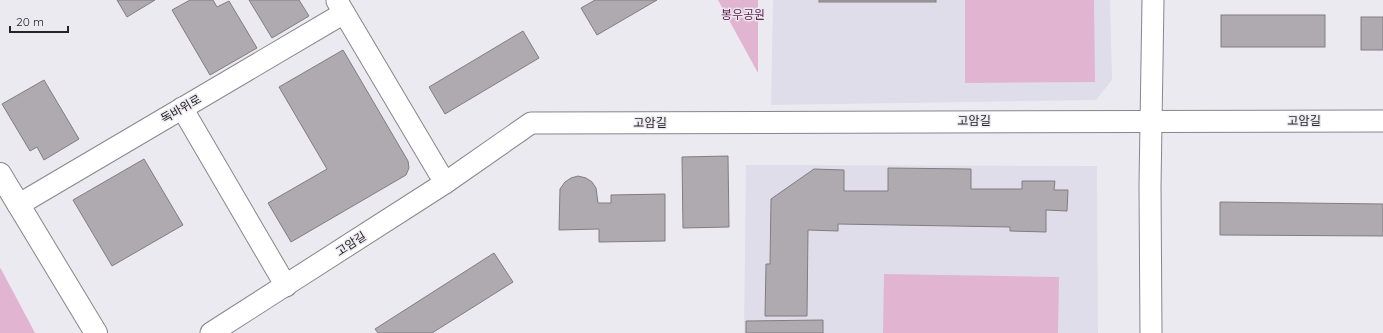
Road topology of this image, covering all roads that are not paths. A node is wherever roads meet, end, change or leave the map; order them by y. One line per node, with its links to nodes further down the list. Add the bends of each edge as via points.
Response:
1 (1153, 0): 4 (street)
2 (340, 6): 3 (street, 독바위로); 7 (street, 독바위로)
3 (182, 108): 8 (street, 독바위로); 9 (street)
4 (1152, 120): 5 (street, 고암길); 7 (street, 고암길, via 530,123); 12 (street)
5 (1383, 121)
6 (0, 174): 8 (main road)
7 (445, 183): 9 (street, 고암길)
8 (18, 205): 10 (main road)
9 (286, 286): 11 (street, 고암길)
10 (96, 333)
11 (210, 333)
12 (1151, 333)

